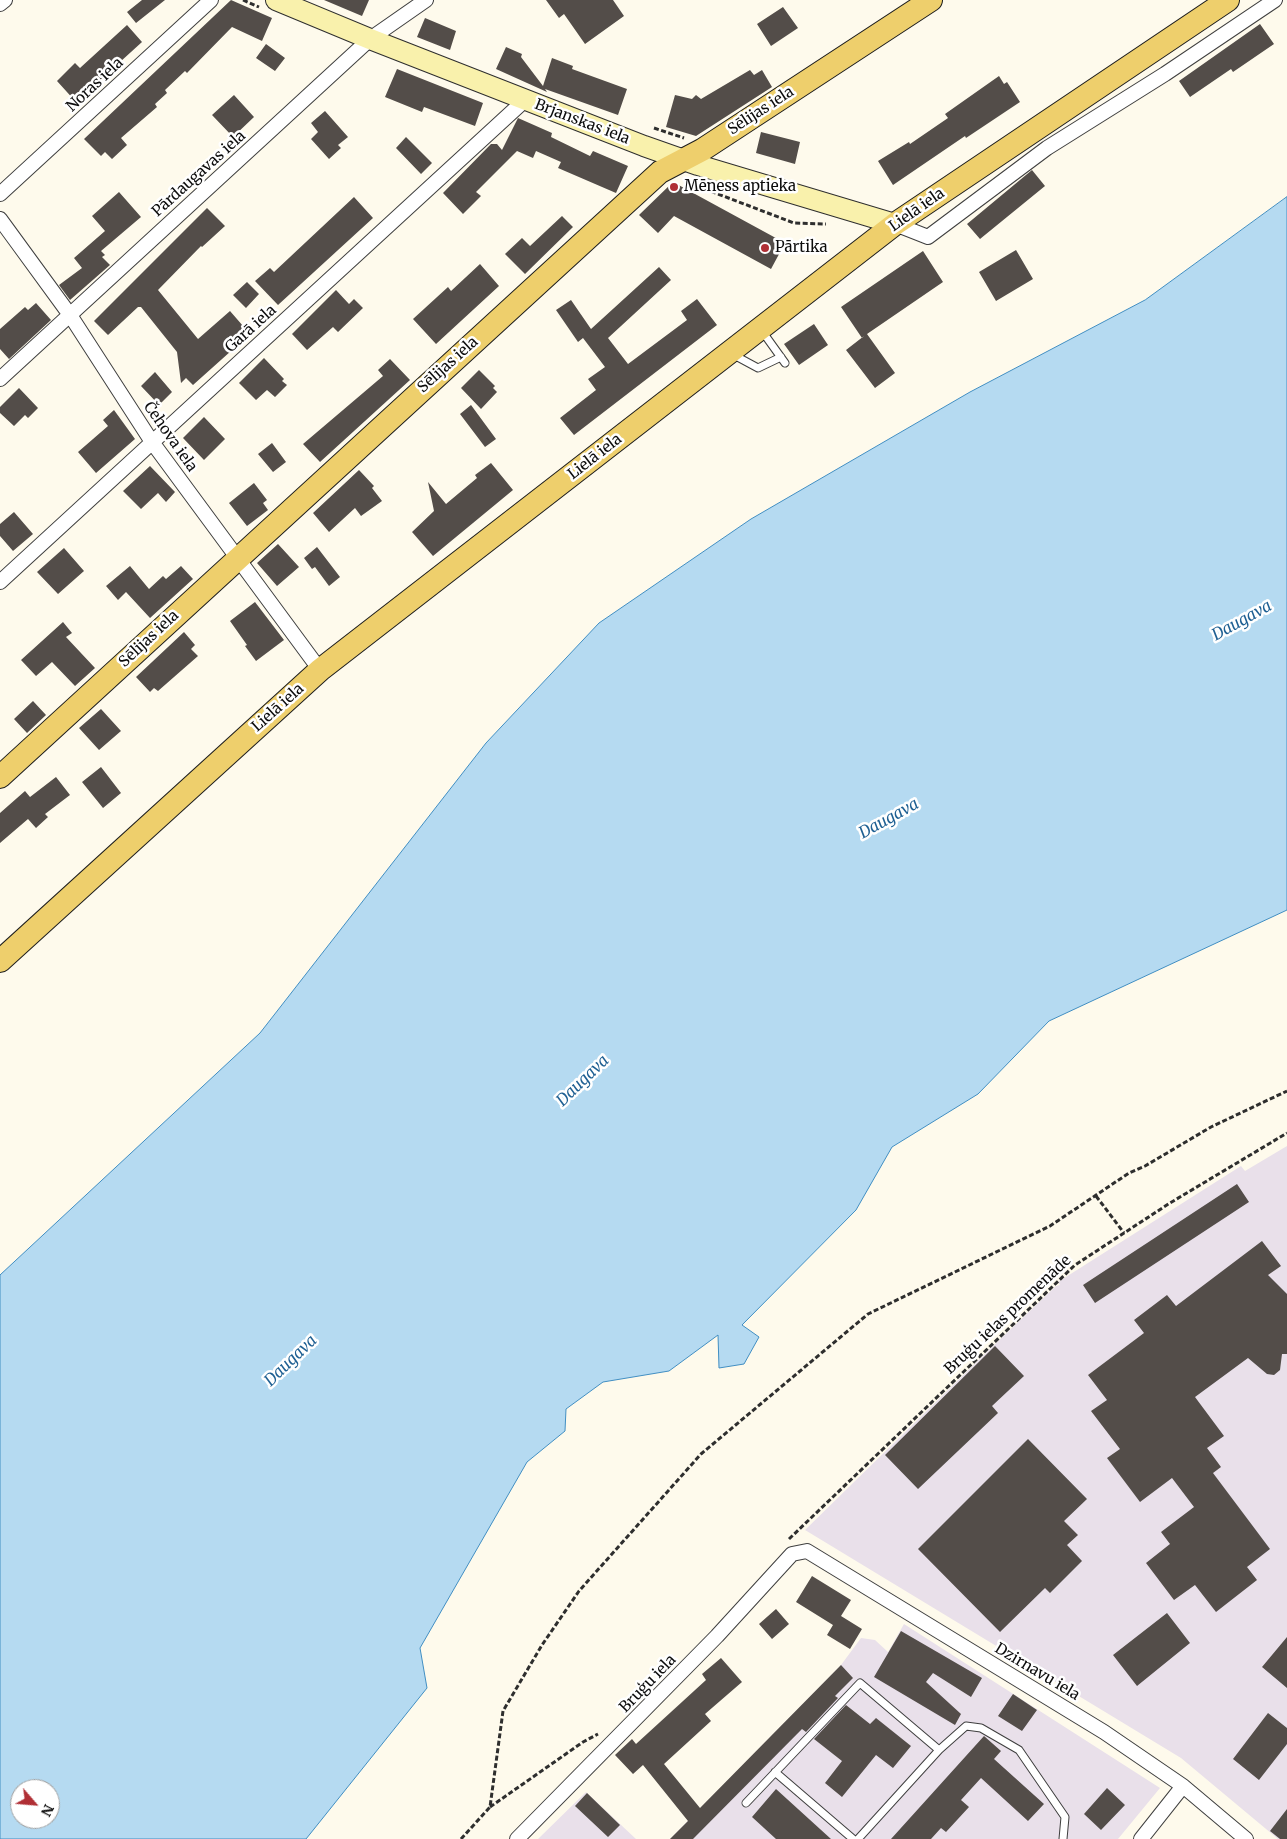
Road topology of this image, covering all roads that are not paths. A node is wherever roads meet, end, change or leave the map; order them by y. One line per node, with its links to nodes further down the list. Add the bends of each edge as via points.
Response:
1 (5, 0): 8 (street)
2 (211, 0): 12 (street, Noras iela)
3 (276, 0): 9 (main road, Brjanskas iela)
4 (426, 0): 9 (street, Pārdaugavas iela)
5 (931, 0): 11 (main road, Sēlijas iela)
6 (1228, 0): 14 (main road, Lielā iela)
7 (1275, 0): 14 (street, via 1047,148 928,237)
8 (0, 4)
9 (370, 39): 10 (main road, Brjanskas iela); 15 (street, Pārdaugavas iela)
10 (525, 100): 11 (main road, Brjanskas iela); 19 (street, Garā iela)
11 (683, 160): 14 (main road, Brjanskas iela); 20 (main road, Sēlijas iela, via 660,172)
12 (0, 194)
13 (0, 219): 15 (street, Čehova iela)
14 (895, 224): 16 (main road, Lielā iela)
15 (70, 315): 18 (street, Pārdaugavas iela); 19 (street, Čehova iela)
16 (760, 329): 17 (main road, Lielā iela); 17 (lane, via 783,360 758,368)
17 (730, 352): 22 (main road, Lielā iela)
18 (0, 380)
19 (152, 442): 20 (street, Čehova iela); 21 (street, Garā iela)
20 (238, 558): 22 (street, Čehova iela); 23 (main road, Sēlijas iela)
21 (0, 582)
22 (320, 670): 24 (main road, Lielā iela)
23 (0, 777)
24 (0, 961)
25 (800, 1552): 28 (street, Dzirnavu iela, via 814,1555 997,1666 1104,1732); 30 (street, Bruģu iela, via 792,1554 717,1636)
26 (939, 1750): 27 (lane, via 860,1683); 32 (lane); 33 (lane, via 966,1726 981,1728 1019,1750 1065,1817)
27 (775, 1772): 29 (lane); 31 (lane)
28 (1183, 1786): 34 (street); 35 (street, Dzirnavu iela)
29 (746, 1803)
30 (517, 1839)
31 (853, 1839)
32 (858, 1839)
33 (1064, 1839)
34 (1140, 1839)
35 (1246, 1839)

